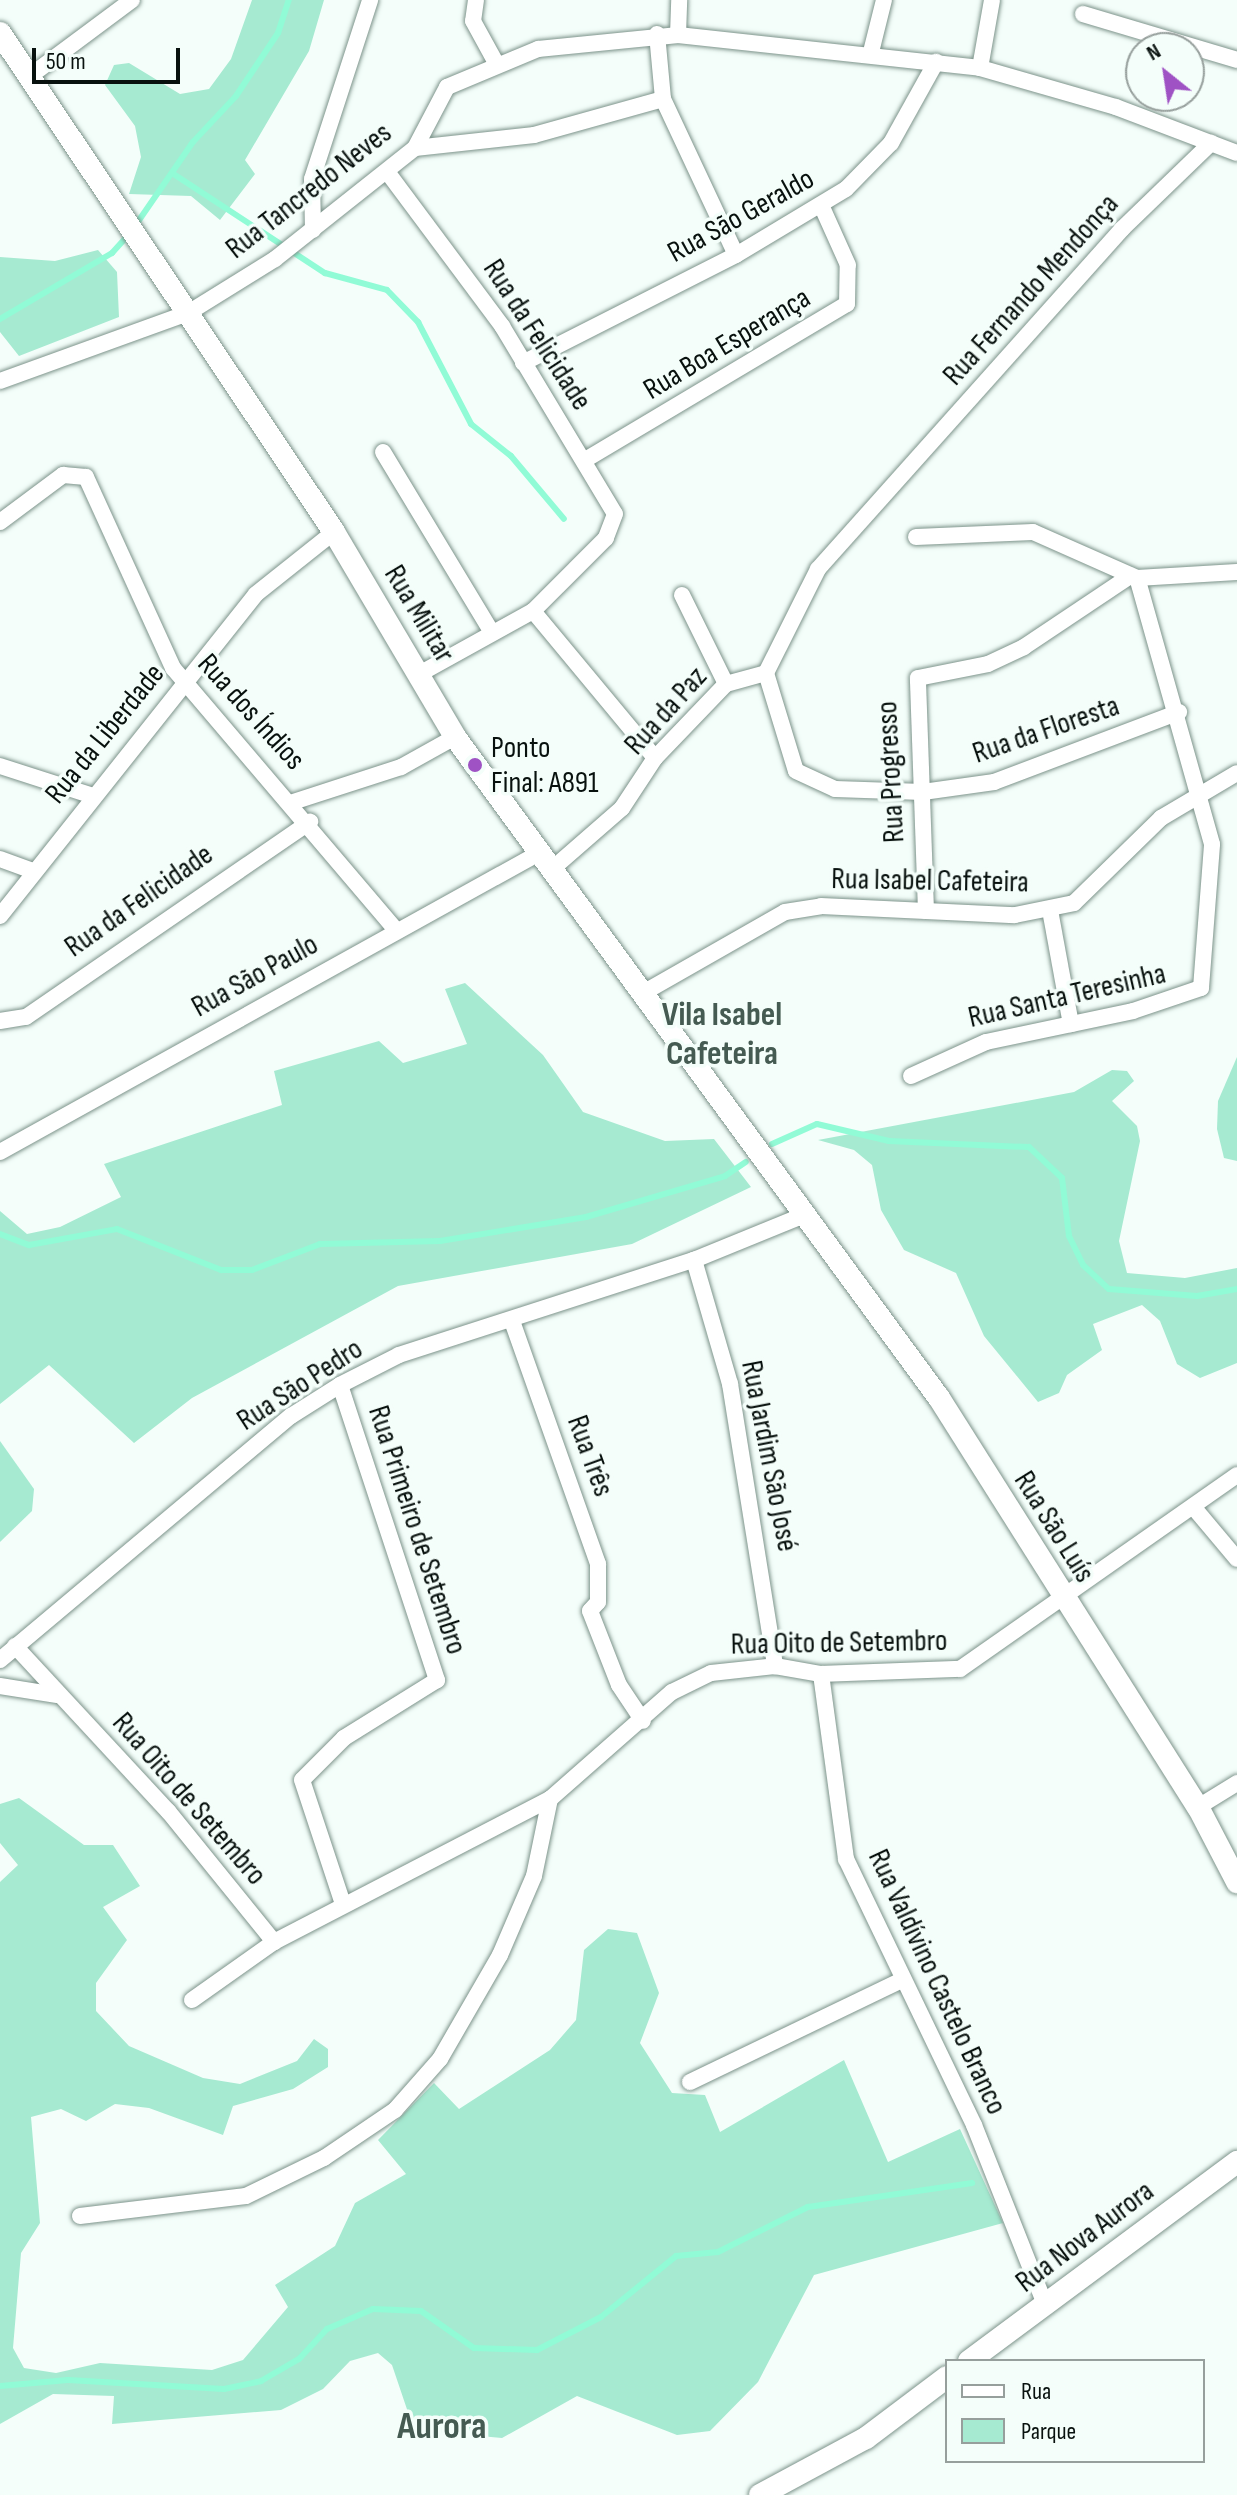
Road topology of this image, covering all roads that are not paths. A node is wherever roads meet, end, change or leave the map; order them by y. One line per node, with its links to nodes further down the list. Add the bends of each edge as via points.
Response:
1 (132, 0): 16 (street)
2 (370, 0): 23 (street, via 312,179)
3 (476, 0): 13 (street, via 473,21)
4 (679, 0): 10 (street)
5 (884, 0): 11 (street)
6 (992, 0): 15 (street)
7 (1083, 14): 12 (street)
8 (0, 33): 16 (street, Rua Militar)
9 (657, 34): 10 (street, Rua Tancredo Neves); 13 (street, Rua Tancredo Neves); 17 (street)
10 (678, 35): 11 (street, Rua Tancredo Neves)
11 (871, 52): 14 (street, Rua Tancredo Neves)
12 (1237, 60)
13 (495, 61): 19 (street, Rua Tancredo Neves, via 447,87)
14 (936, 62): 15 (street, Rua Tancredo Neves); 22 (street, Rua São Geraldo, via 915,107 871,169)
15 (980, 68): 18 (street, Rua Tancredo Neves)
16 (30, 76): 25 (street, Rua Militar)
17 (663, 99): 19 (street, via 534,135); 24 (street)
18 (1211, 143): 20 (street, Rua Tancredo Neves); 39 (street, Rua Fernando Mendonça, via 1122,229 818,569)
19 (415, 148): 21 (street, Rua Tancredo Neves)
20 (1237, 153)
21 (388, 173): 23 (street, Rua Tancredo Neves); 26 (street, Rua da Felicidade)
22 (821, 205): 24 (street, Rua São Geraldo); 29 (street, Rua Boa Esperança, via 848,265 847,304)
23 (313, 230): 25 (street, Rua Tancredo Neves)
24 (736, 255): 26 (street, Rua São Geraldo)
25 (188, 313): 27 (street, Rua Tancredo Neves); 31 (street, Rua Militar)
26 (523, 363): 29 (street, Rua da Felicidade)
27 (0, 381)
28 (383, 452): 37 (street)
29 (585, 460): 36 (street, Rua da Felicidade, via 615,514 606,538)
30 (0, 522): 40 (street, Rua dos Índios, via 77,470 108,513 141,602)
31 (334, 532): 38 (street, Rua Militar); 40 (street, Rua da Liberdade, via 283,566)
32 (916, 537): 34 (street, via 1033,532)
33 (1237, 572): 34 (street)
34 (1134, 577): 42 (street, Rua Santa Teresinha); 47 (street, Rua Progresso, via 1012,653 918,678)
35 (682, 595): 41 (street)
36 (533, 611): 37 (street); 44 (street)
37 (492, 633): 38 (street)
38 (421, 673): 43 (street, Rua Militar)
39 (766, 673): 41 (street, Rua da Paz); 47 (street, Rua da Floresta, via 796,771 835,789)
40 (183, 681): 49 (street, Rua da Liberdade); 50 (street, Rua dos Índios)
41 (726, 684): 44 (street, Rua da Paz)
42 (1179, 712): 47 (street, Rua da Floresta, via 994,782); 48 (street, Rua Santa Teresinha)
43 (455, 737): 50 (street, via 401,767); 53 (street, Rua Militar)
44 (655, 758): 53 (street, Rua da Paz, via 622,808)
45 (0, 766): 49 (street)
46 (1237, 773): 48 (street, Rua Isabel Cafeteira)
47 (923, 792): 56 (street, Rua Progresso)
48 (1200, 793): 55 (street, Rua Isabel Cafeteira, via 1127,847 1074,903); 61 (street, Rua Santa Teresinha, via 1212,883 1201,988)
49 (90, 795): 54 (street, Rua da Liberdade)
50 (293, 802): 51 (street, Rua dos Índios)
51 (310, 822): 58 (street, Rua dos Índios); 60 (street, Rua da Felicidade, via 26,1017)
52 (0, 859): 54 (street)
53 (545, 862): 58 (street, Rua São Paulo); 59 (street, Rua Militar)
54 (33, 871): 57 (street, Rua da Liberdade)
55 (1050, 910): 56 (street, Rua Isabel Cafeteira); 61 (street)
56 (926, 911): 59 (street, Rua Isabel Cafeteira, via 821,906 785,912)
57 (0, 916)
58 (395, 929): 63 (street, Rua São Paulo)
59 (643, 993): 64 (street, Rua Militar)
60 (1, 1022)
61 (1071, 1024): 62 (street, Rua Santa Teresinha, via 973,1046)
62 (911, 1076)
63 (0, 1152)
64 (804, 1215): 65 (street, Rua São Pedro); 71 (street, Rua São Luís, via 939,1398)
65 (694, 1260): 66 (street, Rua São Pedro); 74 (street, Rua Jardim São José, via 730,1384)
66 (512, 1321): 67 (street, Rua São Pedro, via 399,1355); 78 (street, Rua Três, via 598,1564 598,1602 590,1611 619,1685)
67 (340, 1385): 72 (street, Rua São Pedro, via 291,1416); 83 (street, Rua Primeiro de Setembro, via 437,1680 344,1738 302,1780)
68 (1237, 1475): 69 (street, Rua Oito de Setembro)
69 (1195, 1509): 70 (street); 71 (street, Rua Oito de Setembro)
70 (1237, 1559)
71 (1061, 1595): 75 (street, Rua Oito de Setembro, via 989,1656 960,1669); 81 (street, Rua São Luís)
72 (15, 1646): 73 (street, Rua São Pedro); 77 (street, Rua Oito de Setembro)
73 (0, 1660)
74 (775, 1666): 75 (street, Rua Oito de Setembro); 78 (street, Rua Oito de Setembro, via 711,1673 672,1692)
75 (821, 1674): 85 (street, Rua Valdívino Castelo Branco, via 846,1859)
76 (2, 1684): 77 (street)
77 (58, 1696): 84 (street, Rua Oito de Setembro, via 168,1811)
78 (643, 1721): 80 (street, Rua Oito de Setembro)
79 (1237, 1783): 81 (street)
80 (550, 1799): 83 (street, Rua Oito de Setembro); 89 (street, via 534,1876 500,1955 440,2059 395,2110 324,2158 246,2196)
81 (1198, 1807): 82 (street, Rua São Luís)
82 (1237, 1882)
83 (343, 1904): 84 (street, Rua Oito de Setembro)
84 (274, 1942): 86 (street, Rua Oito de Setembro)
85 (902, 1980): 87 (street); 90 (street, Rua Valdívino Castelo Branco, via 974,2125)
86 (192, 2000)
87 (690, 2082)
88 (1237, 2162): 90 (street, Rua Nova Aurora)
89 (80, 2216)
90 (1045, 2304): 91 (street, Rua Nova Aurora)
91 (972, 2359)
92 (945, 2379): 93 (street, via 866,2438)
93 (760, 2495)

